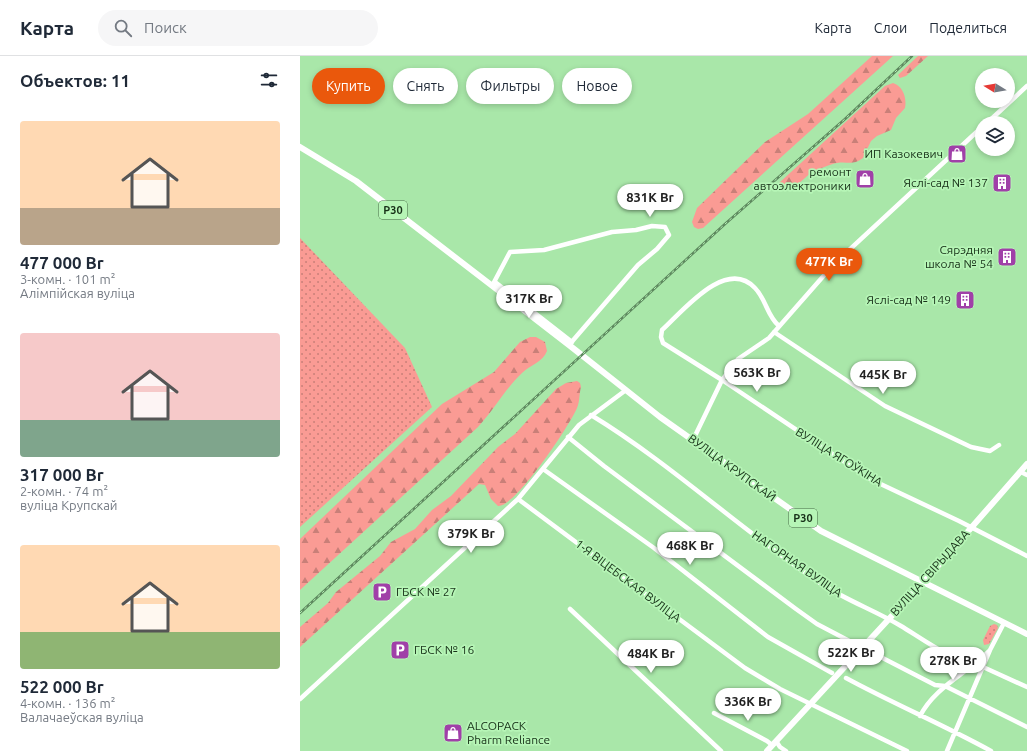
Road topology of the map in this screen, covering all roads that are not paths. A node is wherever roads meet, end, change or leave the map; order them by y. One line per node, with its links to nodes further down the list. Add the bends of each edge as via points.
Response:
1 (1027, 86): 2 (street)
2 (995, 116)
3 (975, 133): 6 (street, via 834,264 790,317)
4 (300, 147): 5 (main road, Р30, via 356,181)
5 (494, 284): 8 (main road, Р30); 8 (street, via 510,252 544,250 612,232 652,226 665,227 669,235 664,242 638,265)
6 (779, 326): 7 (street); 9 (street, ВУЛІЦА ЯГОЎКІНА, via 773,321 754,286 746,281 730,278 713,284 662,330 663,343)
7 (774, 332): 9 (street, via 763,343 738,359); 14 (street, via 885,406 971,448 990,451)
8 (571, 343): 10 (main road, ВУЛІЦА КРУПСКАЙ / Р30)
9 (722, 380): 13 (street); 19 (street, ВУЛІЦА ЯГОЎКІНА, via 870,479)
10 (626, 390): 11 (street); 13 (main road, ВУЛІЦА КРУПСКАЙ / Р30)
11 (591, 415): 12 (street); 23 (street, НАГОРНАЯ ВУЛІЦА, via 824,586)
12 (568, 437): 16 (street); 26 (street, via 796,609 817,624)
13 (693, 440): 21 (main road, ВУЛІЦА КРУПСКАЙ / Р30, via 821,531)
14 (999, 445)
15 (1027, 464): 17 (main road, ВУЛІЦА СВІРЫДАВА)
16 (543, 469): 18 (street); 31 (street, via 654,548 768,637)
17 (1024, 473): 19 (main road, ВУЛІЦА СВІРЫДАВА)
18 (518, 499): 36 (street); 37 (street, 1-Я ВІЦЕБСКАЯ ВУЛІЦА, via 745,668)
19 (971, 528): 20 (street, ВУЛІЦА ЯГОЎКІНА); 21 (main road, ВУЛІЦА СВІРЫДАВА)
20 (1027, 556)
21 (922, 582): 23 (main road, ВУЛІЦА СВІРЫДАВА); 24 (main road, ВУЛІЦА КРУПСКАЙ / Р30)
22 (570, 609): 43 (street)
23 (888, 619): 29 (street, НАГОРНАЯ ВУЛІЦА, via 955,658); 37 (main road, ВУЛІЦА СВІРЫДАВА)
24 (1004, 623): 25 (main road, ВУЛІЦА КРУПСКАЙ / Р30); 27 (street)
25 (1027, 634)
26 (857, 645)
27 (990, 650): 29 (street); 30 (street)
28 (872, 652): 33 (street, via 935,685)
29 (976, 664): 33 (street)
30 (983, 667): 34 (street); 35 (street)
31 (832, 673)
32 (846, 678): 39 (street)
33 (945, 686): 35 (street); 39 (street, via 926,703)
34 (1027, 687)
35 (970, 698): 40 (street); 41 (street)
36 (300, 700)
37 (810, 704): 42 (main road, ВУЛІЦА СВІРЫДАВА); 46 (street, 1-Я ВІЦЕБСКАЯ ВУЛІЦА)
38 (714, 714): 42 (street)
39 (920, 716): 41 (street)
40 (1027, 728)
41 (955, 731): 47 (street); 48 (street)
42 (774, 743): 44 (main road, ВУЛІЦА СВІРЫДАВА); 45 (street)
43 (721, 751)
44 (767, 751)
45 (786, 751)
46 (907, 751)
47 (947, 751)
48 (991, 751)

